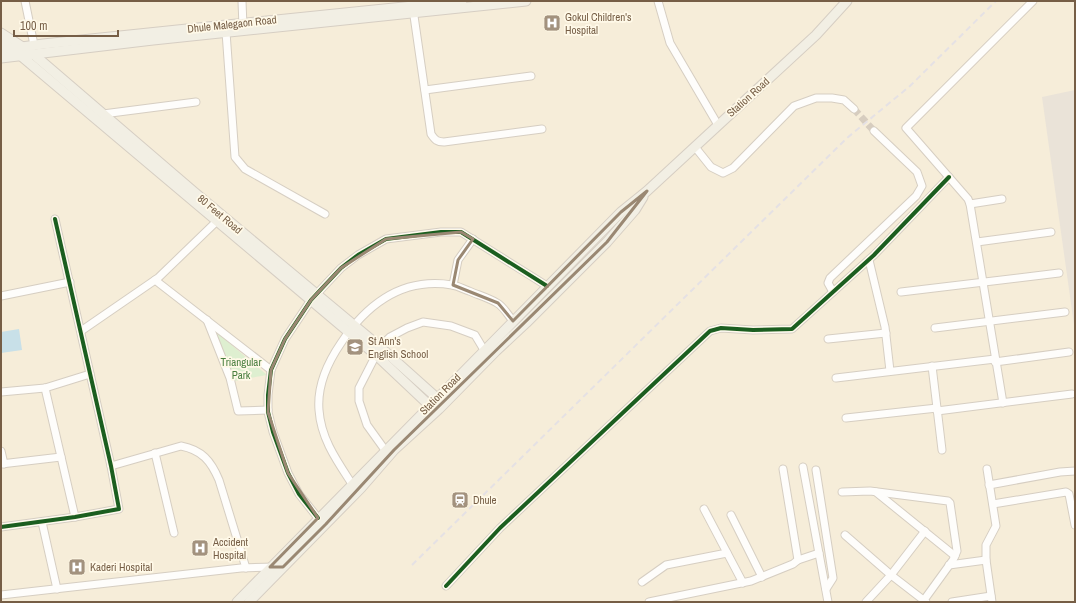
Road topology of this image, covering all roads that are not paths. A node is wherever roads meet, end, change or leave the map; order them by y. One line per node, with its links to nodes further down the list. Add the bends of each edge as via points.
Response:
1 (25, 1): 15 (street)
2 (242, 1): 10 (street)
3 (462, 1): 9 (main road, Dhule Malegaon Road)
4 (526, 1): 9 (main road)
5 (658, 1): 24 (street, via 672,46)
6 (847, 1): 24 (main road, Station Road, via 816,35)
7 (1033, 1): 28 (street, via 906,128)
8 (395, 8): 9 (main road, Dhule Malegaon Road); 10 (main road, Dhule Malegaon Road)
9 (413, 9): 20 (street)
10 (243, 27): 11 (main road); 15 (main road, Dhule Malegaon Road)
11 (226, 32): 15 (main road); 32 (street, via 235,157 245,169)
12 (1, 33): 17 (main road, 80 Feet Road)
13 (1, 42): 14 (main road)
14 (11, 49): 16 (main road, Dhule Malegaon Road); 17 (main road, Dhule Malegaon Road)
15 (33, 49): 17 (main road, Dhule Malegaon Road); 23 (main road, 80 Feet Road)
16 (1, 50)
17 (20, 51): 18 (main road); 34 (main road, 80 Feet Road)
18 (1, 58)
19 (530, 76): 20 (street)
20 (425, 90): 25 (street, via 431,134 438,142)
21 (196, 102): 23 (street)
22 (854, 109): 27 (street, via 844,100 832,98 816,98 794,106 733,168 723,173 711,167)
23 (103, 114): 48 (main road, 80 Feet Road)
24 (718, 125): 27 (main road, Station Road)
25 (542, 129)
26 (874, 131): 45 (street, via 917,172 922,186 916,196 830,278 828,283)
27 (695, 147): 29 (main road, Station Road)
28 (949, 177): 31 (street); 38 (street)
29 (647, 191): 44 (main road, Station Road, via 623,209); 109 (main road, Station Road, via 635,210 607,242 439,409 394,450 361,488)
30 (1002, 199): 31 (street)
31 (970, 204): 37 (street)
32 (325, 214)
33 (55, 219): 41 (street)
34 (217, 221): 40 (street); 48 (main road, 80 Feet Road)
35 (1051, 232): 37 (street)
36 (473, 239): 43 (street, via 458,260); 44 (street); 48 (street, via 461,232 441,232 386,240 358,255 341,268)
37 (977, 242): 42 (street)
38 (869, 260): 45 (street); 56 (street)
39 (1059, 273): 42 (street)
40 (155, 280): 50 (street); 55 (street)
41 (70, 282): 47 (street); 55 (street)
42 (983, 282): 46 (street); 52 (street)
43 (453, 285): 51 (street, via 498,303); 53 (street, via 421,284 404,288 369,310)
44 (547, 286): 51 (main road, Station Road)
45 (833, 292): 116 (street, via 792,330 721,328 710,331 500,528)
46 (901, 292)
47 (1, 296)
48 (314, 297): 53 (main road, 80 Feet Road); 63 (street, via 285,339)
49 (1065, 312): 52 (street)
50 (207, 319): 63 (street); 74 (street, via 230,378 238,411)
51 (513, 321): 58 (main road, Station Road)
52 (989, 321): 54 (street); 61 (street)
53 (351, 328): 59 (main road, 80 Feet Road); 88 (street, via 333,354 323,377 318,409 328,445)
54 (935, 328)
55 (81, 331): 65 (street)
56 (886, 333): 57 (street); 64 (street)
57 (828, 339)
58 (484, 350): 59 (street, via 475,335 451,326 423,322 390,337); 70 (main road, Station Road)
59 (378, 351): 70 (main road, 80 Feet Road); 72 (main road, 80 Feet Road); 76 (street, via 359,388 359,401 367,425)
60 (1069, 352): 61 (street)
61 (995, 360): 62 (street); 71 (street)
62 (932, 366): 64 (street); 73 (street)
63 (271, 370): 74 (street)
64 (890, 371): 66 (street)
65 (90, 374): 67 (street); 82 (street)
66 (836, 378)
67 (46, 388): 68 (street); 80 (street)
68 (1, 392)
69 (1072, 394): 71 (street)
70 (437, 398): 72 (main road, Station Road)
71 (1003, 403): 73 (street)
72 (429, 405): 76 (main road, Station Road)
73 (937, 409): 75 (street); 77 (street)
74 (268, 410): 96 (street, via 288,473 299,494)
75 (846, 418)
76 (385, 450): 88 (main road, Station Road)
77 (942, 450)
78 (1, 451): 81 (street)
79 (155, 453): 82 (street); 101 (street); 111 (street, via 180,446 190,448 206,458 219,480)
80 (61, 457): 81 (street); 95 (street)
81 (2, 464)
82 (111, 466): 95 (street, via 119,508)
83 (803, 467): 104 (street)
84 (783, 469): 106 (street)
85 (987, 469): 89 (street)
86 (816, 470): 118 (street, via 833,578)
87 (1075, 471): 89 (street)
88 (352, 484): 96 (main road, Station Road)
89 (989, 485): 92 (street)
90 (842, 492): 91 (street)
91 (876, 492): 100 (street); 105 (street, via 950,503 957,547)
92 (993, 504): 98 (street, via 1066,492 1069,494); 107 (street, via 996,526 987,541)
93 (704, 509): 103 (street)
94 (731, 515): 113 (street)
95 (75, 517): 97 (street)
96 (318, 518): 110 (main road, Station Road)
97 (42, 522): 99 (street); 117 (street)
98 (1075, 525)
99 (1, 527)
100 (925, 531): 105 (street); 112 (street)
101 (174, 533)
102 (845, 535): 112 (street)
103 (727, 553): 114 (street, via 666,565); 115 (street)
104 (819, 553): 106 (street); 118 (street)
105 (955, 556): 108 (street)
106 (798, 560): 113 (street)
107 (986, 560): 108 (street); 120 (street)
108 (949, 565): 121 (street)
109 (283, 566): 110 (street); 124 (main road, Station Road)
110 (270, 567): 111 (street); 123 (main road, Station Road)
111 (246, 568): 117 (street)
112 (891, 575): 121 (street); 127 (street)
113 (762, 577): 115 (street)
114 (642, 582)
115 (742, 583): 125 (street)
116 (446, 586)
117 (57, 589): 119 (street)
118 (826, 589): 126 (street)
119 (4, 595): 122 (street)
120 (992, 599): 128 (street)
121 (925, 601)
122 (9, 602)
123 (237, 602)
124 (249, 602)
125 (649, 602)
126 (828, 602)
127 (866, 602)
128 (952, 602)

